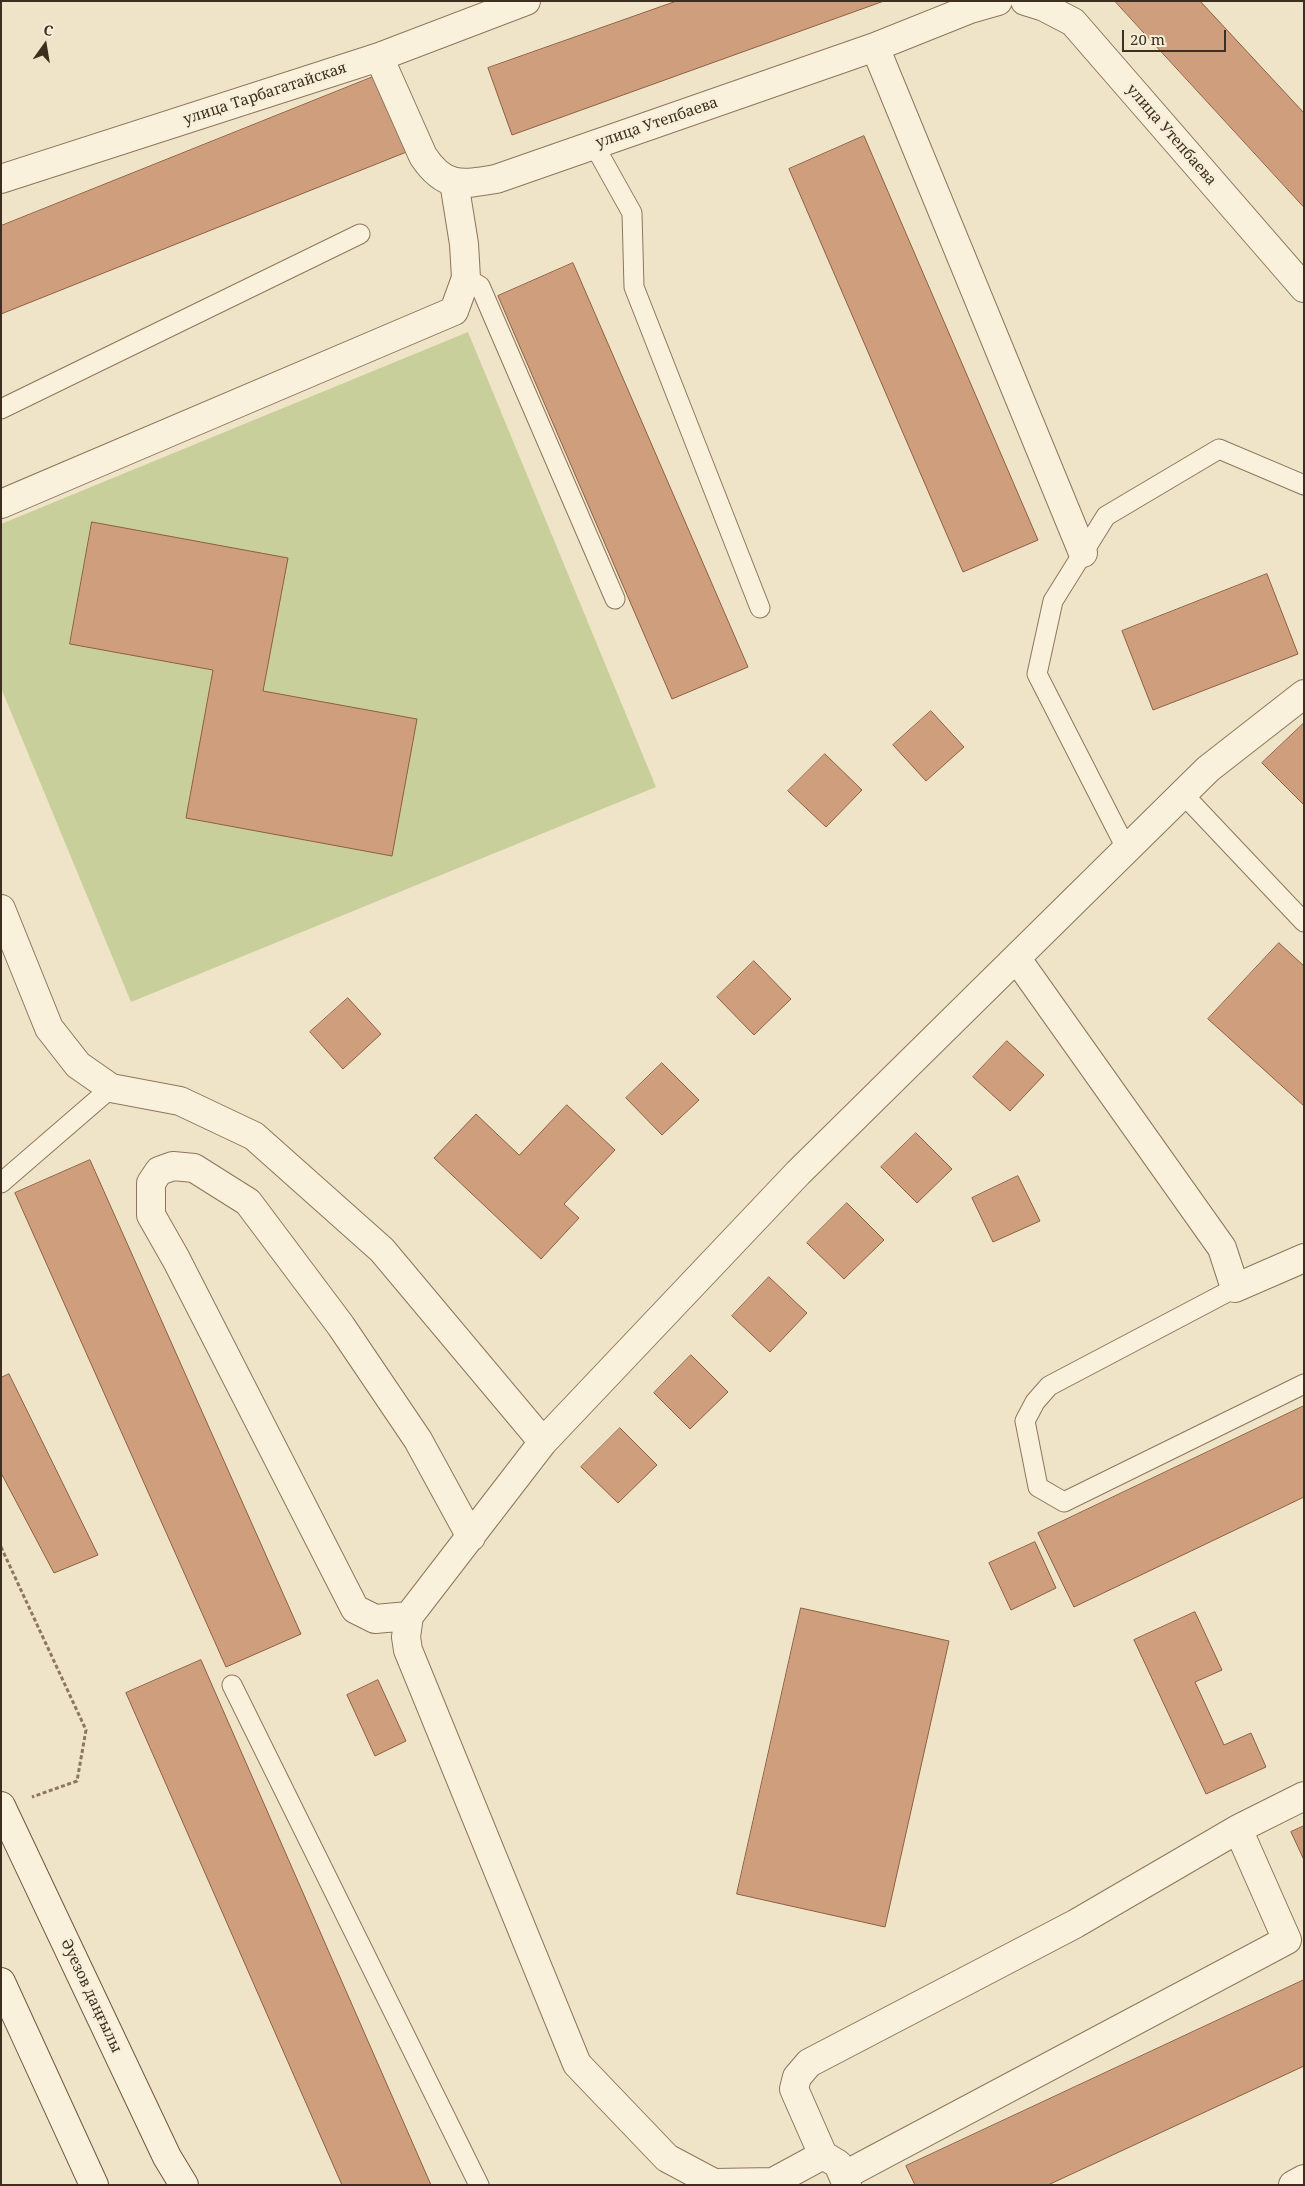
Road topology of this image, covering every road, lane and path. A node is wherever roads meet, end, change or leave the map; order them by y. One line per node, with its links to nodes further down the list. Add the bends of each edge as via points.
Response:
1 (526, 1): 5 (street, улица Тарбагатайская)
2 (998, 1): 4 (street, улица Утепбаева)
3 (1025, 1): 11 (street, улица Утепбаева, via 1073,22)
4 (875, 47): 6 (street, улица Утепбаева); 15 (street)
5 (379, 57): 7 (street, улица Тарбагатайская); 8 (street, via 423,156 441,178)
6 (594, 145): 8 (street, улица Утепбаева, via 496,179); 17 (lane, via 632,213 634,287)
7 (1, 179)
8 (454, 182): 10 (street)
9 (360, 234): 12 (lane)
10 (466, 278): 14 (street, via 454,311); 16 (lane, via 480,286)
11 (1304, 288)
12 (1, 409)
13 (1304, 485): 15 (lane, via 1219,449 1106,516)
14 (1, 504)
15 (1083, 554): 20 (lane, via 1053,601 1037,674)
16 (615, 598)
17 (760, 608)
18 (1304, 694): 19 (street, via 1208,769)
19 (1183, 794): 20 (street); 22 (lane)
20 (1127, 850): 23 (street)
21 (1, 910): 24 (street, via 49,1028 78,1065)
22 (1304, 922)
23 (1017, 960): 27 (street, via 1222,1248); 29 (street, via 798,1173)
24 (111, 1088): 25 (lane); 29 (street, via 180,1101 254,1136 382,1250)
25 (1, 1183)
26 (1304, 1258): 27 (street)
27 (1235, 1288): 28 (lane, via 1048,1386 1034,1402 1025,1420 1038,1487 1064,1502)
28 (1304, 1384)
29 (543, 1442): 30 (street)
30 (471, 1537): 32 (street); 32 (street, via 418,1440 341,1326 248,1202 194,1168 173,1166 159,1171 151,1183 150,1215 176,1259 355,1609 375,1619)
31 (1, 1547): 35 (path, via 86,1730 77,1781)
32 (409, 1616): 38 (street, via 408,1650 576,2064 667,2158 714,2183 773,2182)
33 (232, 1685): 43 (lane)
34 (1304, 1796): 36 (street)
35 (2, 1806): 42 (street, Әуезов даңғылы, via 167,2157)
36 (1238, 1829): 38 (street, via 1075,1924 809,2063 797,2077 794,2090); 40 (street, via 1288,1940)
37 (1, 1982): 41 (street)
38 (823, 2155): 40 (street, via 838,2164)
39 (1304, 2179): 44 (street)
40 (845, 2180)
41 (94, 2185)
42 (184, 2185)
43 (479, 2185)
44 (1293, 2185)

